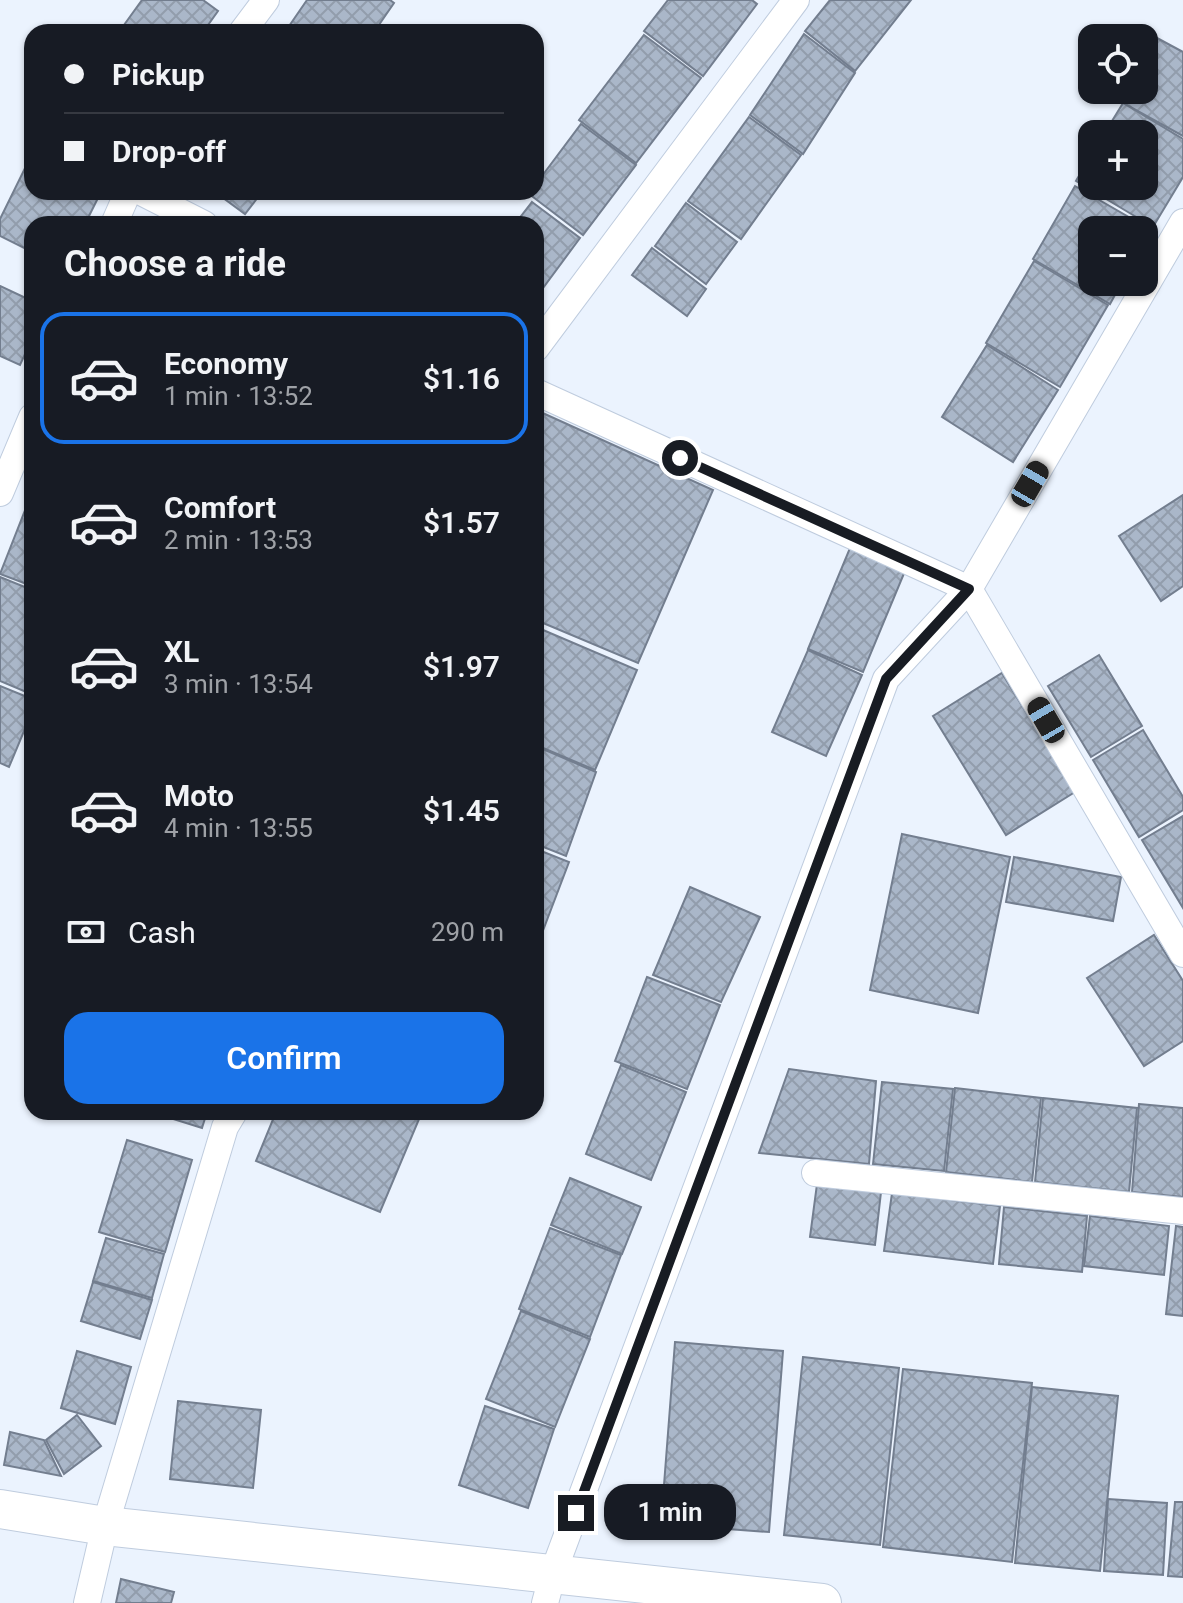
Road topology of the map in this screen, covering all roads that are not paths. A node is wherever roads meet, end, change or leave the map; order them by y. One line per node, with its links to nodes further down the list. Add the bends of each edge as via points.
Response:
1 (266, 0): 3 (street)
2 (796, 0): 7 (street)
3 (248, 24)
4 (157, 200): 5 (street)
5 (188, 216)
6 (1183, 222): 11 (street)
7 (544, 337)
8 (544, 396): 11 (street)
9 (24, 436): 10 (street)
10 (0, 493)
11 (969, 589): 12 (street); 18 (street, via 886,679)
12 (1183, 954)
13 (229, 1120): 17 (street)
14 (815, 1173): 15 (street)
15 (1183, 1211)
16 (0, 1509): 17 (main road)
17 (105, 1526): 18 (main road); 19 (street)
18 (549, 1588): 20 (main road)
19 (87, 1603)
20 (822, 1603)

